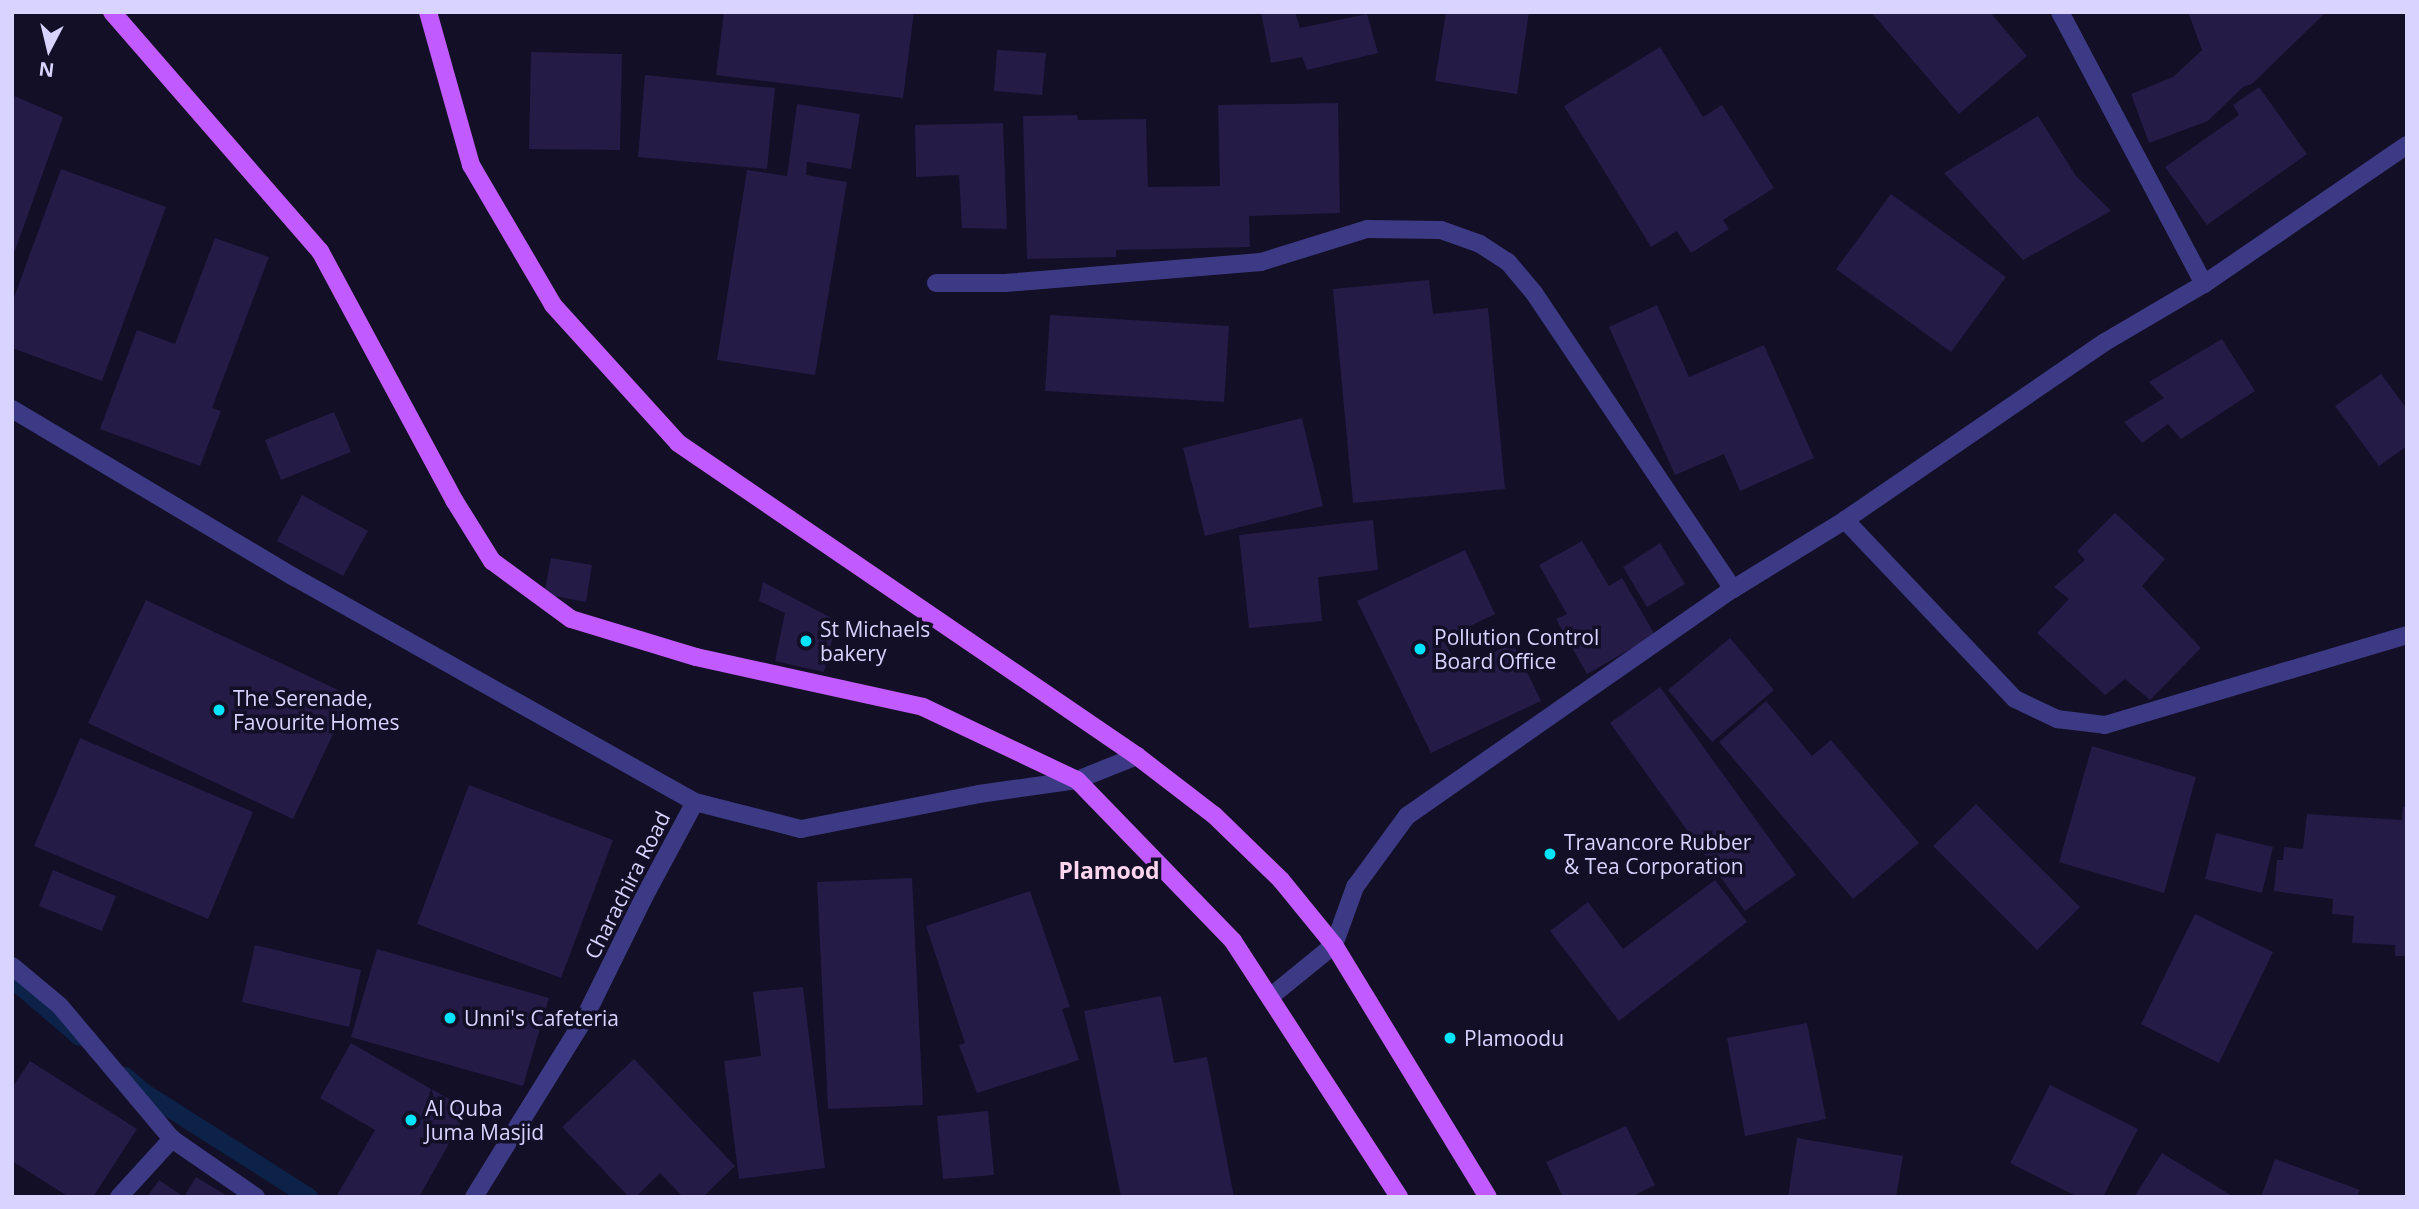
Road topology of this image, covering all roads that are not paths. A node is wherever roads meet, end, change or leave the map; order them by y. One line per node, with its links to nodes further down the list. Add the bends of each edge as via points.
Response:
1 (112, 12): 12 (main road, via 320,251 454,500 492,561 571,619 696,657 923,707)
2 (428, 12): 11 (main road, via 471,165 553,304 678,443)
3 (2060, 12): 6 (street)
4 (2407, 145): 6 (street)
5 (936, 283): 9 (street, via 1005,283 1261,262 1367,229 1441,230 1480,244 1508,262 1534,293)
6 (2204, 284): 8 (street, via 2105,342)
7 (12, 409): 13 (street, via 294,577)
8 (1845, 520): 9 (street); 10 (street, via 2015,699 2057,719 2105,725)
9 (1733, 589): 14 (street, via 1407,816 1355,887)
10 (2407, 635)
11 (1137, 756): 12 (street, Charachira Road); 14 (main road, via 1214,815 1281,880)
12 (1077, 780): 13 (street, Charachira Road, via 801,829); 16 (main road, via 1233,941)
13 (695, 802): 20 (street, Charachira Road, via 582,1023)
14 (1334, 945): 16 (street); 22 (main road)
15 (12, 966): 17 (street, via 60,1006)
16 (1270, 997): 21 (main road)
17 (172, 1139): 18 (street); 19 (street)
18 (119, 1197)
19 (256, 1197)
20 (474, 1197)
21 (1399, 1197)
22 (1488, 1197)

